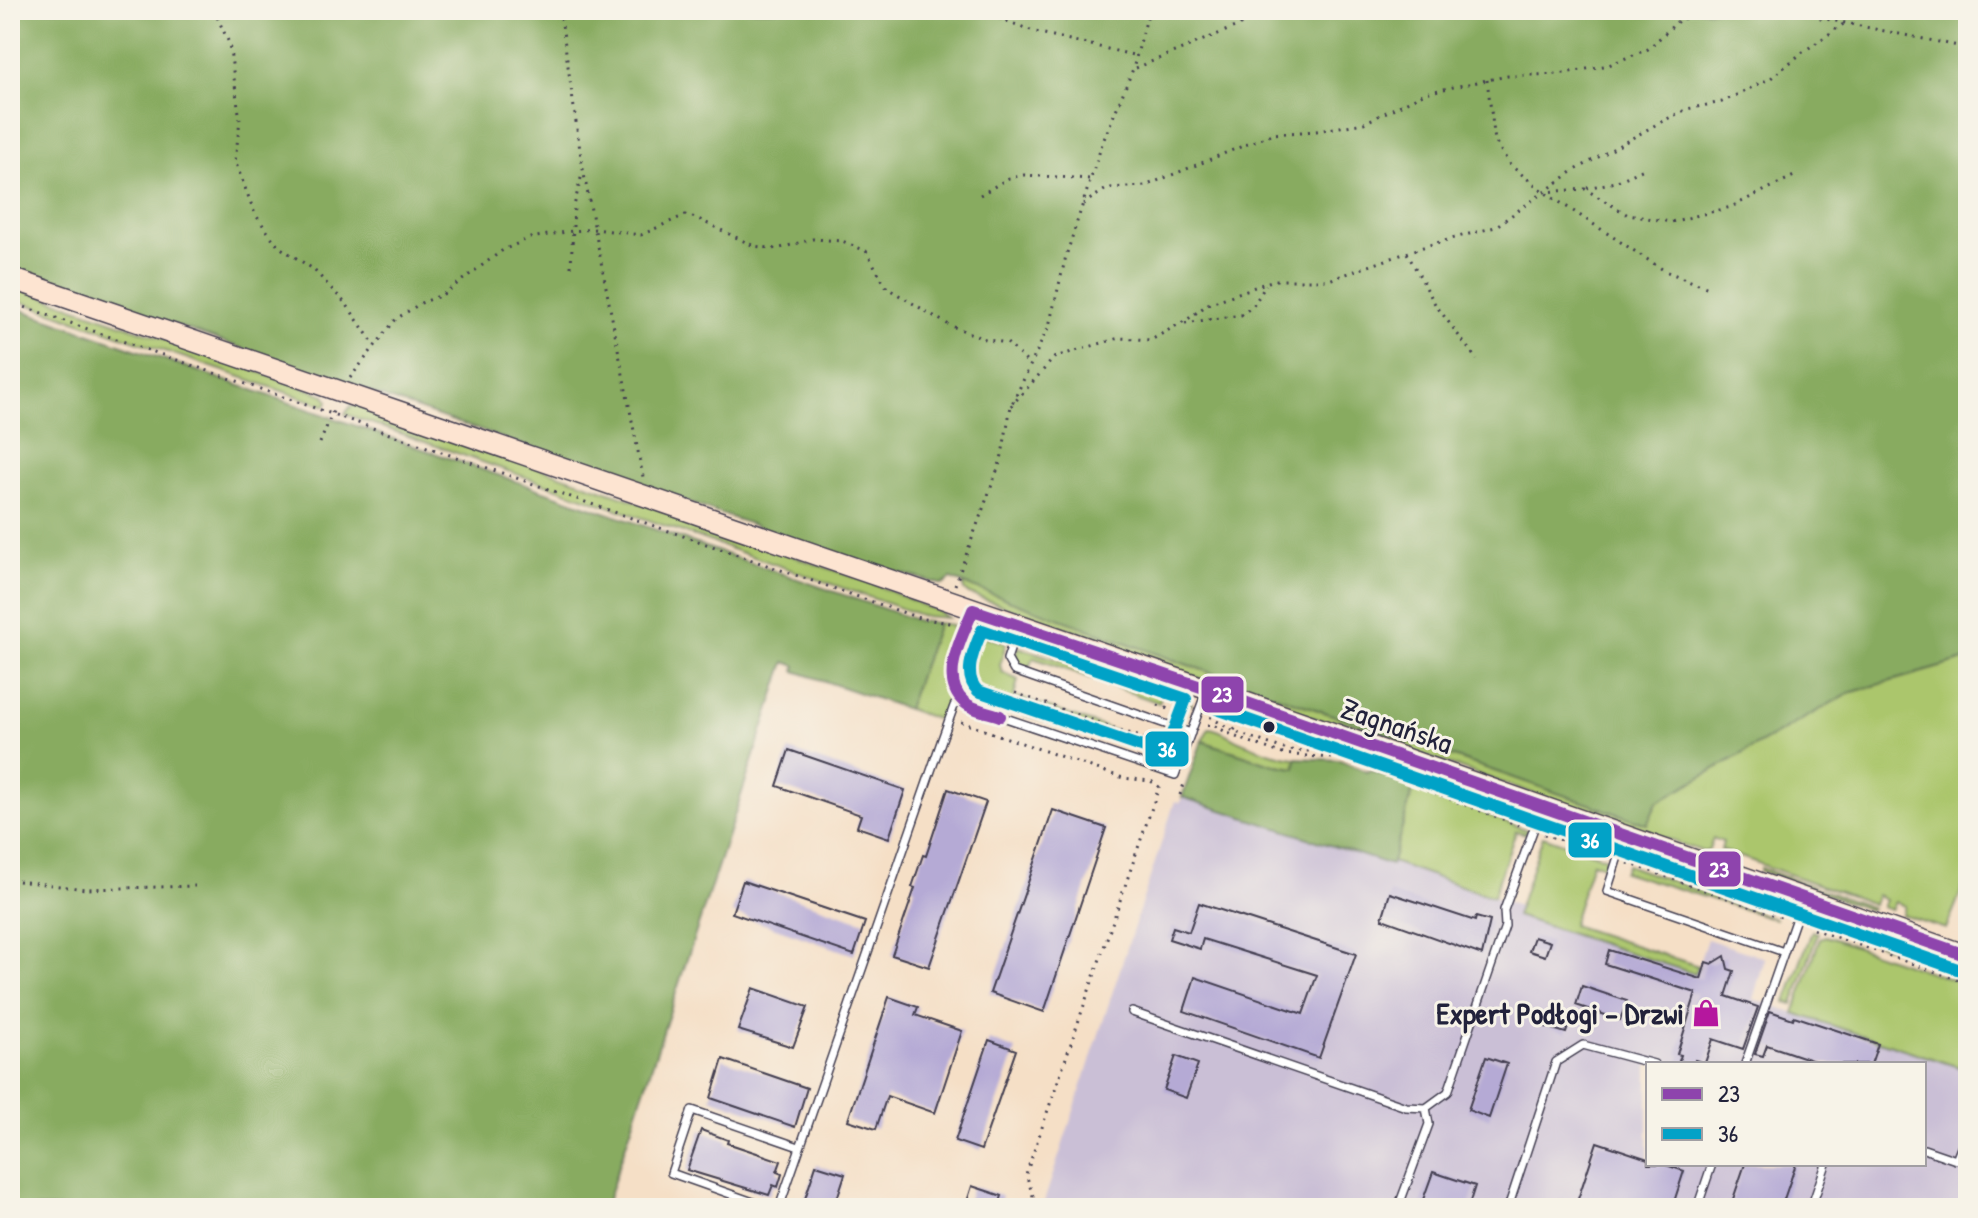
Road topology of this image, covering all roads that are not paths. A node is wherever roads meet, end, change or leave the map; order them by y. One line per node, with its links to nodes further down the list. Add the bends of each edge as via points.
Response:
1 (10, 278): 2 (street, Zagnańska, via 805,552 950,612)
2 (973, 610): 3 (street, Zagnańska); 5 (lane, via 953,669)
3 (1018, 626): 4 (street, Zagnańska); 6 (lane, via 1007,659 1014,671)
4 (1207, 689): 6 (lane); 7 (street, Zagnańska)
5 (960, 697): 6 (lane, via 979,709 1175,775); 17 (lane)
6 (1191, 733)
7 (1542, 807): 8 (street, Zagnańska); 15 (lane, via 1448,1092)
8 (1625, 836): 9 (street, Zagnańska); 10 (lane, via 1607,891)
9 (1803, 899): 10 (lane); 11 (street, Zagnańska)
10 (1784, 952): 14 (lane)
11 (1968, 956)
12 (1132, 1012): 15 (lane, via 1406,1107)
13 (1647, 1062): 24 (lane, via 1583,1045 1556,1062)
14 (1746, 1062)
15 (1426, 1108): 23 (lane, via 1429,1124)
16 (1968, 1131): 18 (lane, via 1956,1160)
17 (799, 1147): 21 (lane, via 692,1110 671,1173); 22 (lane)
18 (1926, 1150)
19 (1711, 1166): 25 (lane)
20 (1825, 1166): 26 (lane)
21 (770, 1208)
22 (779, 1208)
23 (1398, 1208)
24 (1508, 1208)
25 (1697, 1208)
26 (1811, 1208)

